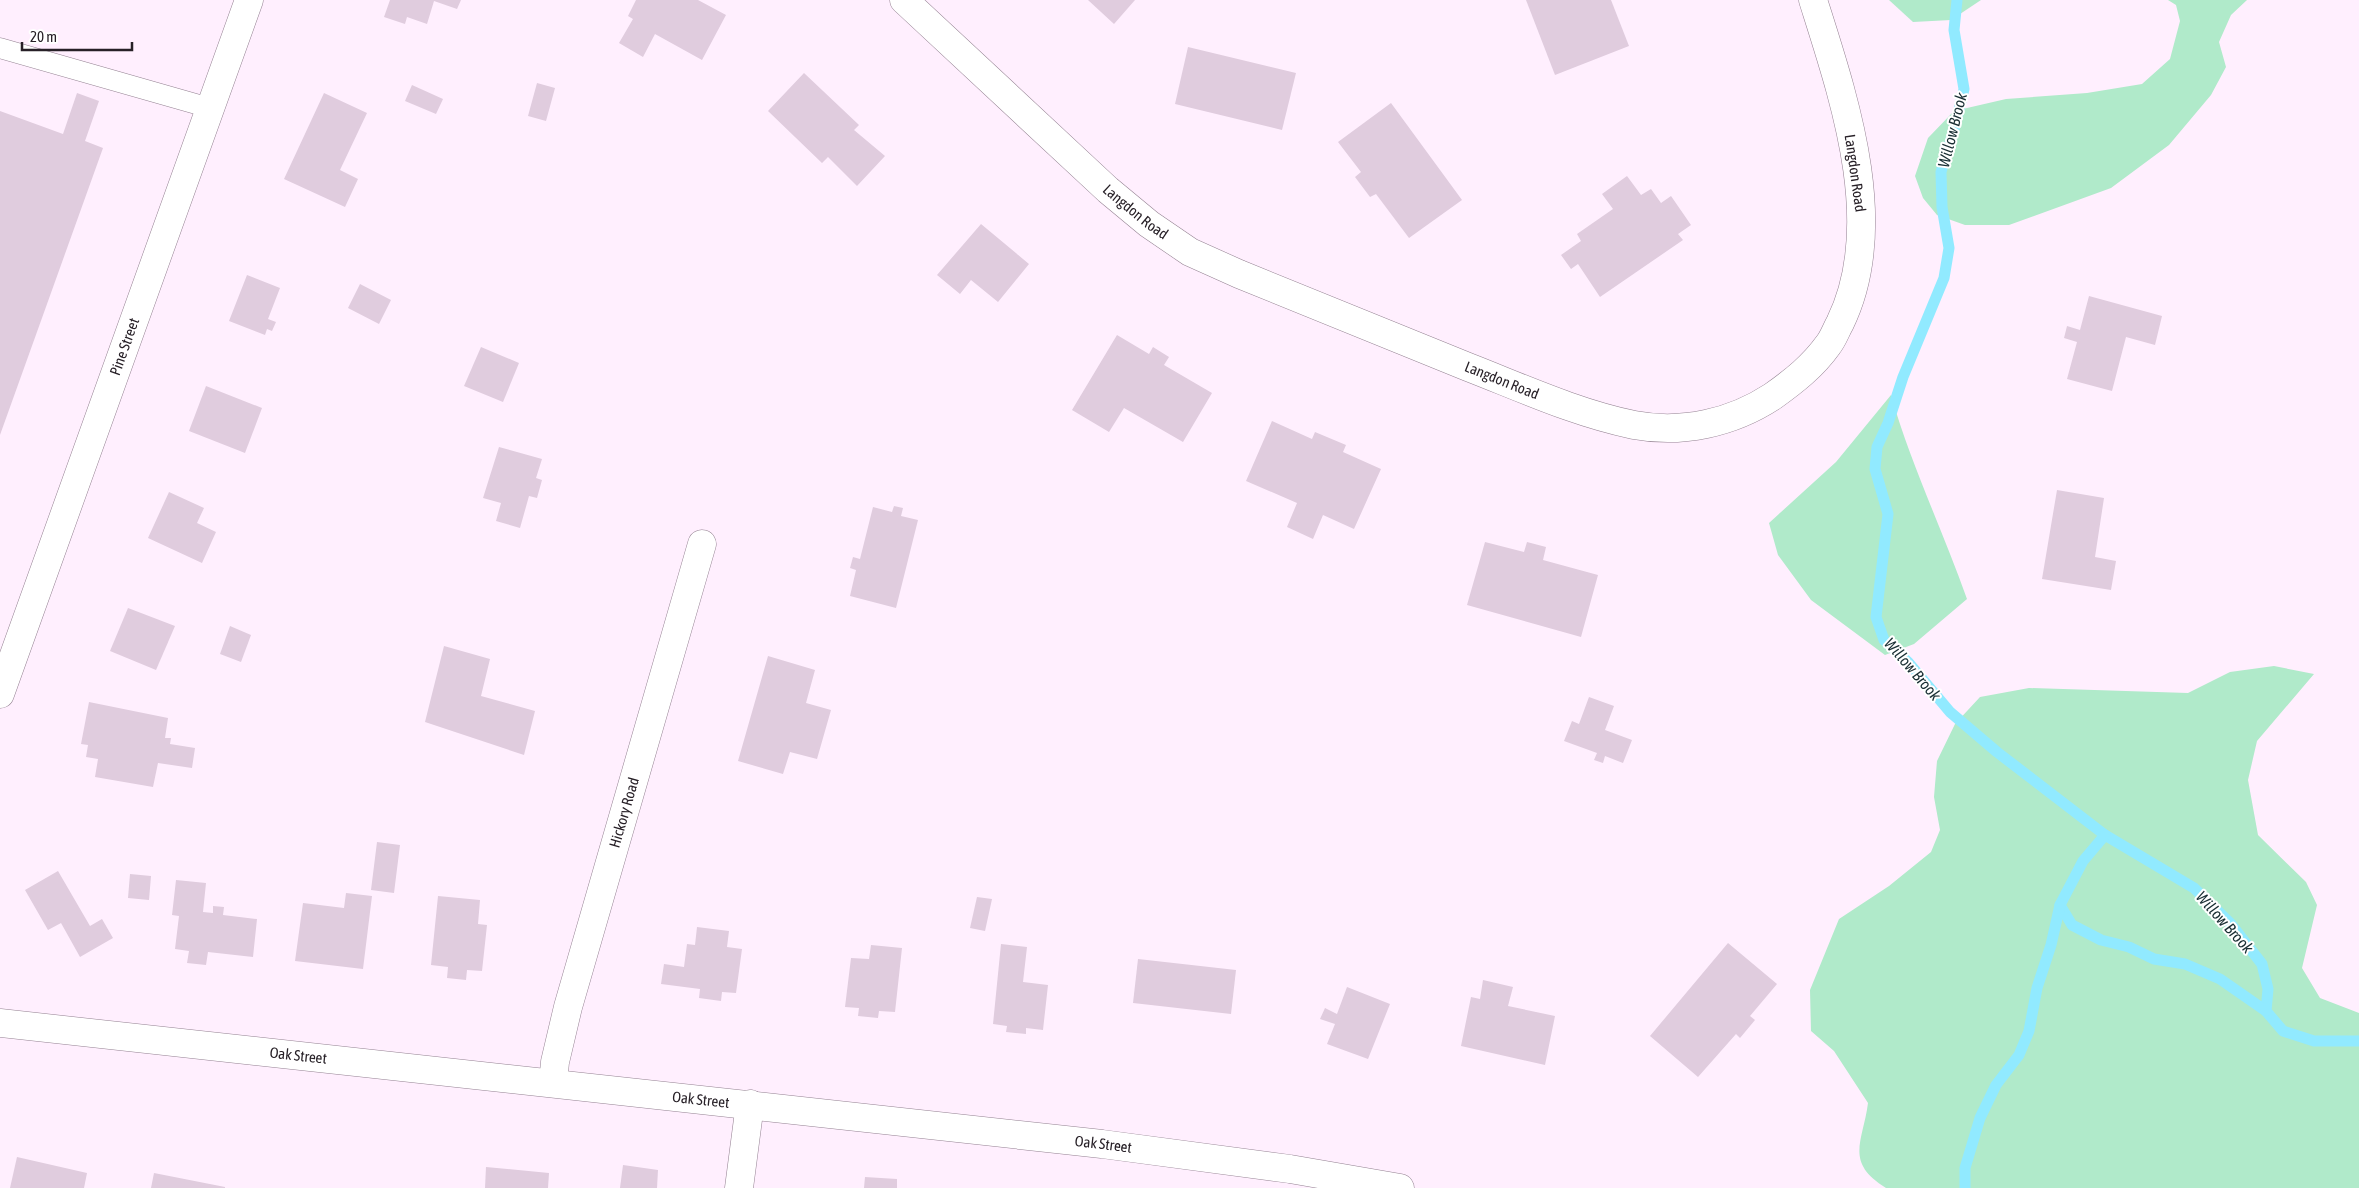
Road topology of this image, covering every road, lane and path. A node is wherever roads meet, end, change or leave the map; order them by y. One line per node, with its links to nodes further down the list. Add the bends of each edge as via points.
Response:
1 (249, 0): 5 (main road, Pine Street)
2 (904, 0): 3 (main road, Langdon Road, via 1108,190 1190,252 1549,400 1635,425 1673,429 1714,423 1760,404 1800,377 1829,344 1849,303 1860,256 1861,208 1845,107)
3 (1813, 0)
4 (0, 48): 5 (lane)
5 (210, 108): 7 (main road, Pine Street)
6 (702, 544): 9 (main road, Hickory Road, via 568,1007)
7 (0, 694)
8 (0, 1023): 9 (main road, Oak Street)
9 (553, 1083): 10 (main road, Oak Street)
10 (750, 1104): 11 (main road); 12 (main road, Oak Street, via 1102,1144)
11 (740, 1188)
12 (1400, 1188)

